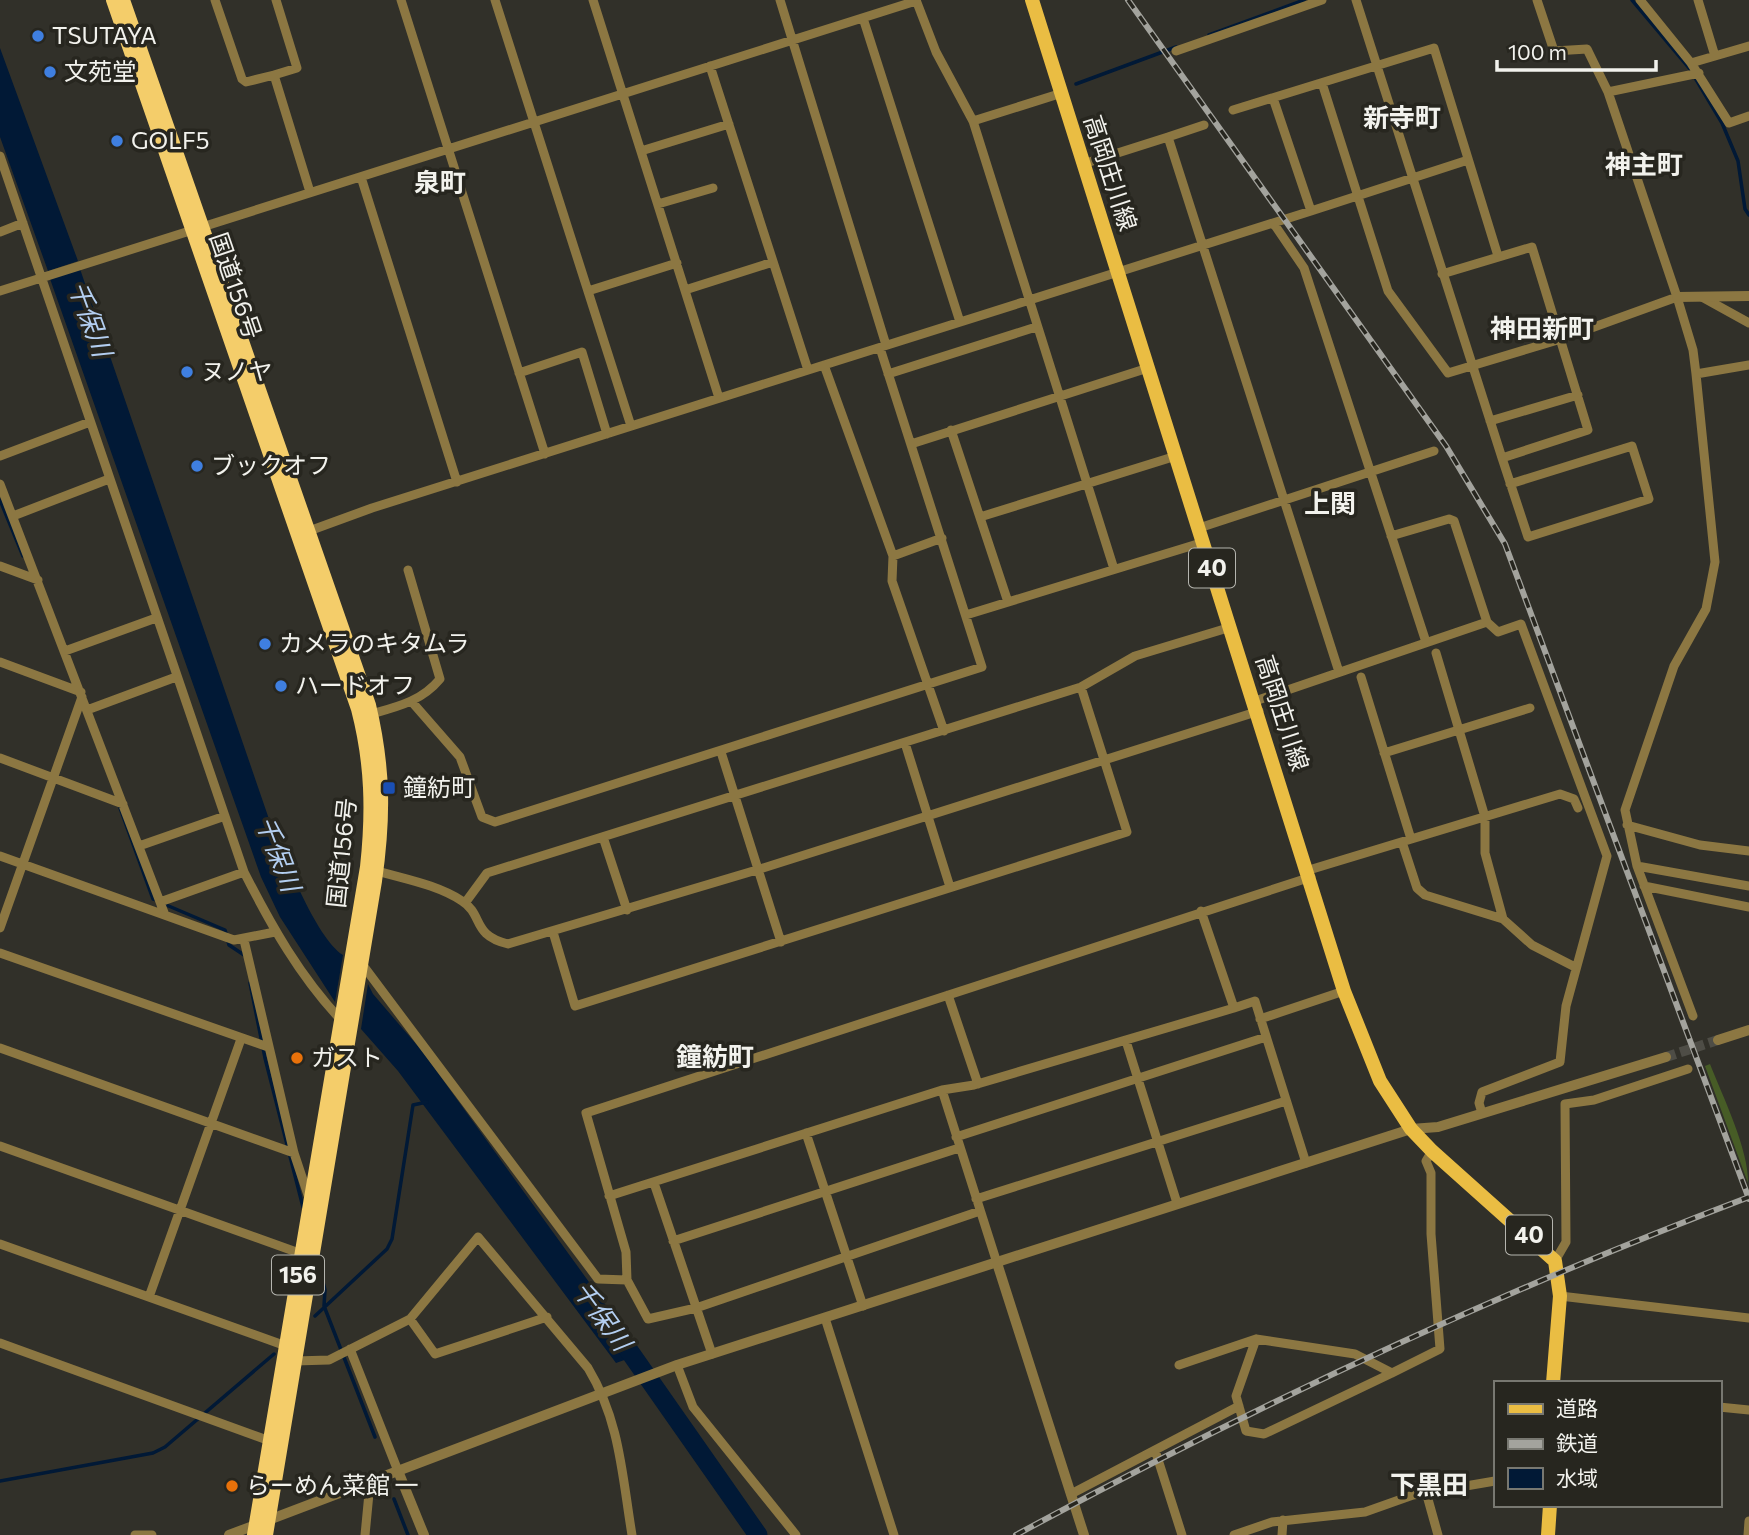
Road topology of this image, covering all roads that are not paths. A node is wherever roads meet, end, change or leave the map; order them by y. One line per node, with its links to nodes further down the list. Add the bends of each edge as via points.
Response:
1 (113, 0): 52 (highway, 国道156号 / 156)
2 (124, 0): 52 (highway, 国道156号 / 156)
3 (215, 0): 25 (street, via 242,79)
4 (276, 0): 25 (street, via 297,68)
5 (401, 0): 38 (street)
6 (495, 0): 33 (street)
7 (593, 0): 28 (street)
8 (780, 0): 17 (street)
9 (916, 0): 16 (street); 34 (street, via 936,52)
10 (1032, 0): 29 (main road, 高岡庄川線 / 40)
11 (1322, 0): 19 (street)
12 (1356, 0): 22 (street)
13 (1537, 0): 27 (street, via 1554,51 1587,49)
14 (1640, 0): 21 (street)
15 (1698, 0): 20 (street)
16 (863, 18): 17 (street); 68 (street)
17 (790, 41): 23 (street); 72 (street)
18 (1749, 46): 20 (street)
19 (1176, 51)
20 (1716, 56): 21 (street)
21 (1691, 63): 24 (street)
22 (1377, 65): 26 (street); 41 (street, via 1434,48); 44 (street)
23 (710, 66): 28 (street); 35 (street)
24 (1699, 74): 27 (street); 32 (street, via 1729,123)
25 (274, 75): 46 (street)
26 (1322, 83): 30 (street); 47 (street)
27 (1608, 92): 65 (street)
28 (623, 93): 33 (street); 39 (street)
29 (1062, 93): 34 (street); 42 (main road, 高岡庄川線 / 40)
30 (1273, 99): 31 (street); 49 (street)
31 (1233, 110)
32 (1749, 116)
33 (534, 121): 38 (street); 63 (street)
34 (974, 121): 67 (street)
35 (729, 124): 39 (street); 56 (street)
36 (1204, 125): 37 (street)
37 (1168, 137): 42 (street); 54 (street)
38 (447, 149): 43 (street); 78 (street)
39 (641, 151): 48 (street)
40 (0, 156): 50 (street)
41 (1468, 160): 44 (street); 55 (street)
42 (1083, 164): 58 (main road, 高岡庄川線 / 40)
43 (361, 177): 46 (street); 97 (street)
44 (1412, 178): 47 (street); 59 (street)
45 (713, 188): 48 (street)
46 (310, 192): 52 (street)
47 (1357, 196): 49 (street); 75 (street, via 1388,291 1448,373)
48 (658, 204): 57 (street)
49 (1311, 211): 51 (street)
50 (23, 223): 53 (street); 60 (street)
51 (1274, 224): 54 (street); 95 (street, via 1304,268)
52 (198, 230): 60 (street); 104 (highway, 国道156号 / 156); 132 (highway, 国道156号 / 156)
53 (0, 232)
54 (1205, 246): 58 (street); 101 (street)
55 (1498, 256): 59 (street); 71 (street, via 1532,247)
56 (773, 262): 61 (street); 77 (street)
57 (677, 263): 61 (street); 63 (street)
58 (1119, 273): 67 (street); 76 (main road, 高岡庄川線 / 40)
59 (1442, 274): 75 (street)
60 (44, 276): 62 (street); 85 (street)
61 (685, 290): 83 (street)
62 (0, 291)
63 (588, 291): 86 (street)
64 (1749, 296): 66 (street)
65 (1677, 297): 66 (street); 71 (street); 80 (street)
66 (1702, 297): 69 (street)
67 (1028, 301): 68 (street); 70 (street)
68 (960, 322): 72 (street)
69 (1749, 323)
70 (1036, 327): 79 (street); 81 (street)
71 (1561, 339): 75 (street); 82 (street)
72 (883, 347): 73 (street); 79 (street)
73 (824, 365): 77 (street); 108 (street)
74 (1749, 365): 80 (street)
75 (1472, 366): 84 (street)
76 (1149, 368): 81 (street); 93 (main road, 高岡庄川線 / 40)
77 (808, 370): 83 (street)
78 (519, 373): 88 (street, via 582,352); 91 (street)
79 (888, 374): 89 (street)
80 (1696, 374): 147 (street, via 1715,562 1706,609 1674,666 1625,810)
81 (1060, 395): 87 (street); 98 (street)
82 (1578, 395): 84 (street); 94 (street, via 1588,430)
83 (719, 398): 86 (street)
84 (1490, 421): 94 (street)
85 (90, 422): 92 (street); 96 (street)
86 (631, 426): 88 (street)
87 (951, 430): 89 (street); 103 (street)
88 (607, 434): 91 (street)
89 (911, 444): 107 (street)
90 (1434, 451): 95 (street)
91 (545, 454): 97 (street)
92 (0, 456)
93 (1176, 456): 98 (street); 105 (main road, 高岡庄川線 / 40)
94 (1502, 458): 100 (street)
95 (1370, 472): 101 (street); 106 (street)
96 (109, 480): 102 (street); 115 (street)
97 (457, 482): 104 (street)
98 (1087, 483): 103 (street); 110 (street)
99 (0, 484): 102 (street)
100 (1510, 484): 100 (street, via 1528,537 1649,499 1633,446)
101 (1287, 502): 105 (street); 122 (street)
102 (13, 516): 112 (street)
103 (980, 517): 113 (street)
104 (309, 531): 132 (highway, 国道156号 / 156)
105 (1201, 535): 110 (street); 117 (main road, 高岡庄川線 / 40)
106 (1391, 536): 116 (street, via 1454,521); 118 (street)
107 (942, 538): 108 (street); 114 (street)
108 (893, 556): 125 (street, via 892,581)
109 (0, 566): 112 (street)
110 (1114, 569): 113 (street)
111 (408, 570): 128 (street, via 440,679)
112 (38, 580): 119 (street)
113 (1007, 602): 114 (street)
114 (966, 615): 125 (street, via 982,667)
115 (156, 618): 119 (street); 123 (street)
116 (1487, 622): 118 (street); 176 (street, via 1498,632 1521,624 1607,856)
117 (1230, 627): 126 (street, via 1135,656); 129 (main road, 高岡庄川線 / 40)
118 (1426, 642): 122 (street)
119 (65, 650): 127 (street)
120 (1436, 653): 133 (street)
121 (0, 662): 127 (street)
122 (1339, 672): 129 (street)
123 (176, 677): 131 (street); 144 (street)
124 (1361, 677): 137 (street)
125 (928, 682): 134 (street); 136 (street)
126 (1081, 687): 134 (street); 139 (street)
127 (81, 694): 131 (street); 140 (street)
128 (412, 702): 132 (street); 136 (street, via 460,757 482,817 495,822)
129 (1257, 706): 139 (street); 158 (main road, 高岡庄川線 / 40)
130 (1530, 708): 133 (street)
131 (87, 710): 142 (street)
132 (365, 716): 155 (highway, 国道156号 / 156, via 383,781)
133 (1459, 730): 137 (street); 146 (street)
134 (944, 731): 135 (street)
135 (905, 743): 141 (street); 145 (street)
136 (721, 752): 141 (street)
137 (1384, 753): 149 (street)
138 (0, 758): 140 (street)
139 (1104, 760): 145 (street); 161 (street, via 1127,832)
140 (55, 778): 142 (street); 153 (street)
141 (736, 796): 148 (street); 156 (street)
142 (123, 804): 150 (street)
143 (1577, 808): 146 (street, via 1574,799 1560,794)
144 (225, 816): 150 (street); 157 (street)
145 (928, 816): 156 (street); 161 (street)
146 (1485, 817): 149 (street); 168 (street, via 1485,853)
147 (1627, 825): 151 (street, via 1700,845); 154 (street)
148 (603, 837): 163 (street, via 487,873); 165 (street)
149 (1407, 841): 158 (street); 168 (street, via 1417,888 1425,895)
150 (139, 846): 162 (street)
151 (1749, 851)
152 (0, 856): 153 (street)
153 (23, 864): 167 (street); 169 (street)
154 (1637, 866): 159 (street); 160 (street)
155 (372, 869): 163 (street, via 435,888); 175 (highway, 国道156号 / 156)
156 (760, 869): 165 (street); 173 (street)
157 (244, 872): 162 (street); 170 (street)
158 (1310, 874): 166 (street); 177 (main road, 高岡庄川線 / 40)
159 (1644, 886): 164 (street); 180 (street)
160 (1749, 886)
161 (950, 887): 173 (street)
162 (160, 902): 167 (street)
163 (465, 903): 171 (street, via 492,940 508,944)
164 (1749, 906)
165 (627, 909): 171 (street)
166 (1201, 911): 178 (street); 179 (street)
167 (165, 915): 172 (street)
168 (1503, 919): 176 (street, via 1532,945)
169 (0, 928)
170 (275, 932): 172 (street); 182 (street, via 323,1002)
171 (553, 932): 173 (street, via 575,1006)
172 (244, 940): 188 (street)
173 (780, 942)
174 (0, 953): 185 (street)
175 (358, 966): 182 (highway, 国道156号 / 156); 221 (street, via 598,1279)
176 (1575, 967): 196 (street, via 1560,1062 1482,1092)
177 (1345, 991): 181 (street); 198 (main road, 高岡庄川線 / 40, via 1380,1081)
178 (948, 995): 193 (street); 209 (street, via 586,1113)
179 (1234, 1007): 181 (street, via 1255,1001); 187 (street)
180 (1693, 1016)
181 (1260, 1018): 184 (street)
182 (346, 1019): 211 (highway, 国道156号 / 156); 235 (highway, 国道156号 / 156)
183 (1749, 1030): 186 (street)
184 (1266, 1037): 192 (street); 195 (street)
185 (241, 1039): 188 (street); 197 (street)
186 (1718, 1040)
187 (1126, 1041): 192 (street); 193 (street)
188 (268, 1047): 205 (street)
189 (0, 1048): 197 (street)
190 (1666, 1057): 196 (street)
191 (1688, 1069): 219 (street, via 1594,1100 1565,1104 1566,1242)
192 (1138, 1080): 200 (street); 201 (street)
193 (978, 1084): 194 (street)
194 (942, 1090): 199 (street); 200 (street)
195 (1286, 1101): 201 (street); 206 (street)
196 (1482, 1113): 198 (street, via 1438,1127)
197 (211, 1124): 205 (street); 213 (street)
198 (1411, 1129): 204 (main road, 高岡庄川線 / 40); 206 (street)
199 (806, 1133): 207 (street); 208 (street)
200 (956, 1137): 203 (street)
201 (1158, 1141): 210 (street); 212 (street)
202 (0, 1146): 213 (street)
203 (960, 1148): 208 (street); 210 (street)
204 (1432, 1151): 219 (main road, 高岡庄川線 / 40); 238 (street, via 1425,1159 1431,1173 1440,1349)
205 (294, 1153): 211 (street)
206 (1306, 1163): 212 (street)
207 (654, 1183): 209 (street); 215 (street)
208 (825, 1193): 215 (street); 218 (street)
209 (609, 1196): 221 (street, via 626,1252)
210 (976, 1199): 214 (street)
211 (309, 1200): 217 (highway, 国道156号 / 156)
212 (1177, 1203): 220 (street)
213 (180, 1210): 217 (street); 223 (street)
214 (980, 1212): 218 (street); 220 (street)
215 (674, 1241): 225 (street)
216 (0, 1244): 223 (street)
217 (302, 1254): 232 (highway, 国道156号 / 156)
218 (846, 1256): 224 (street); 225 (street)
219 (1555, 1261): 222 (main road, 40)
220 (998, 1263): 224 (street); 250 (street)
221 (627, 1280): 225 (street, via 648,1319)
222 (1560, 1296): 228 (street); 239 (main road, 40)
223 (149, 1297): 232 (street)
224 (863, 1306): 227 (street)
225 (696, 1308): 234 (street)
226 (547, 1318): 229 (street, via 435,1354); 229 (street, via 478,1237); 240 (street)
227 (825, 1318): 234 (street); 262 (street)
228 (1749, 1318)
229 (410, 1319): 233 (street)
230 (1256, 1339): 237 (street); 238 (street, via 1355,1354); 241 (street, via 1236,1396)
231 (0, 1342): 244 (street)
232 (286, 1346): 244 (highway, 国道156号 / 156)
233 (350, 1349): 235 (street, via 329,1360); 246 (street)
234 (712, 1354): 236 (street)
235 (295, 1361): 254 (highway, 国道156号 / 156, via 279,1469)
236 (677, 1365): 240 (street); 261 (street, via 693,1407)
237 (1180, 1365)
238 (1392, 1373): 241 (street, via 1265,1434 1246,1431)
239 (1553, 1381)
240 (602, 1391): 246 (street); 260 (street, via 612,1414)
241 (1239, 1406): 245 (street)
242 (1721, 1407): 243 (street)
243 (1749, 1410)
244 (270, 1441): 254 (highway, 国道156号 / 156)
245 (1155, 1450): 250 (street); 264 (street)
246 (398, 1471): 248 (street); 259 (street)
247 (1494, 1481): 249 (street)
248 (370, 1483): 254 (street); 258 (street)
249 (1426, 1492): 252 (street, via 1365,1512); 267 (street)
250 (1071, 1494): 263 (street)
251 (1550, 1507): 268 (main road)
252 (1283, 1520): 265 (street); 266 (street)
253 (1749, 1521): 269 (street)
254 (261, 1529): 257 (street)
255 (135, 1535): 256 (street)
256 (152, 1535)
257 (229, 1535)
258 (365, 1535)
259 (424, 1535)
260 (632, 1535)
261 (796, 1535)
262 (894, 1535)
263 (1084, 1535)
264 (1182, 1535)
265 (1234, 1535)
266 (1282, 1535)
267 (1438, 1535)
268 (1548, 1535)
269 (1748, 1535)

